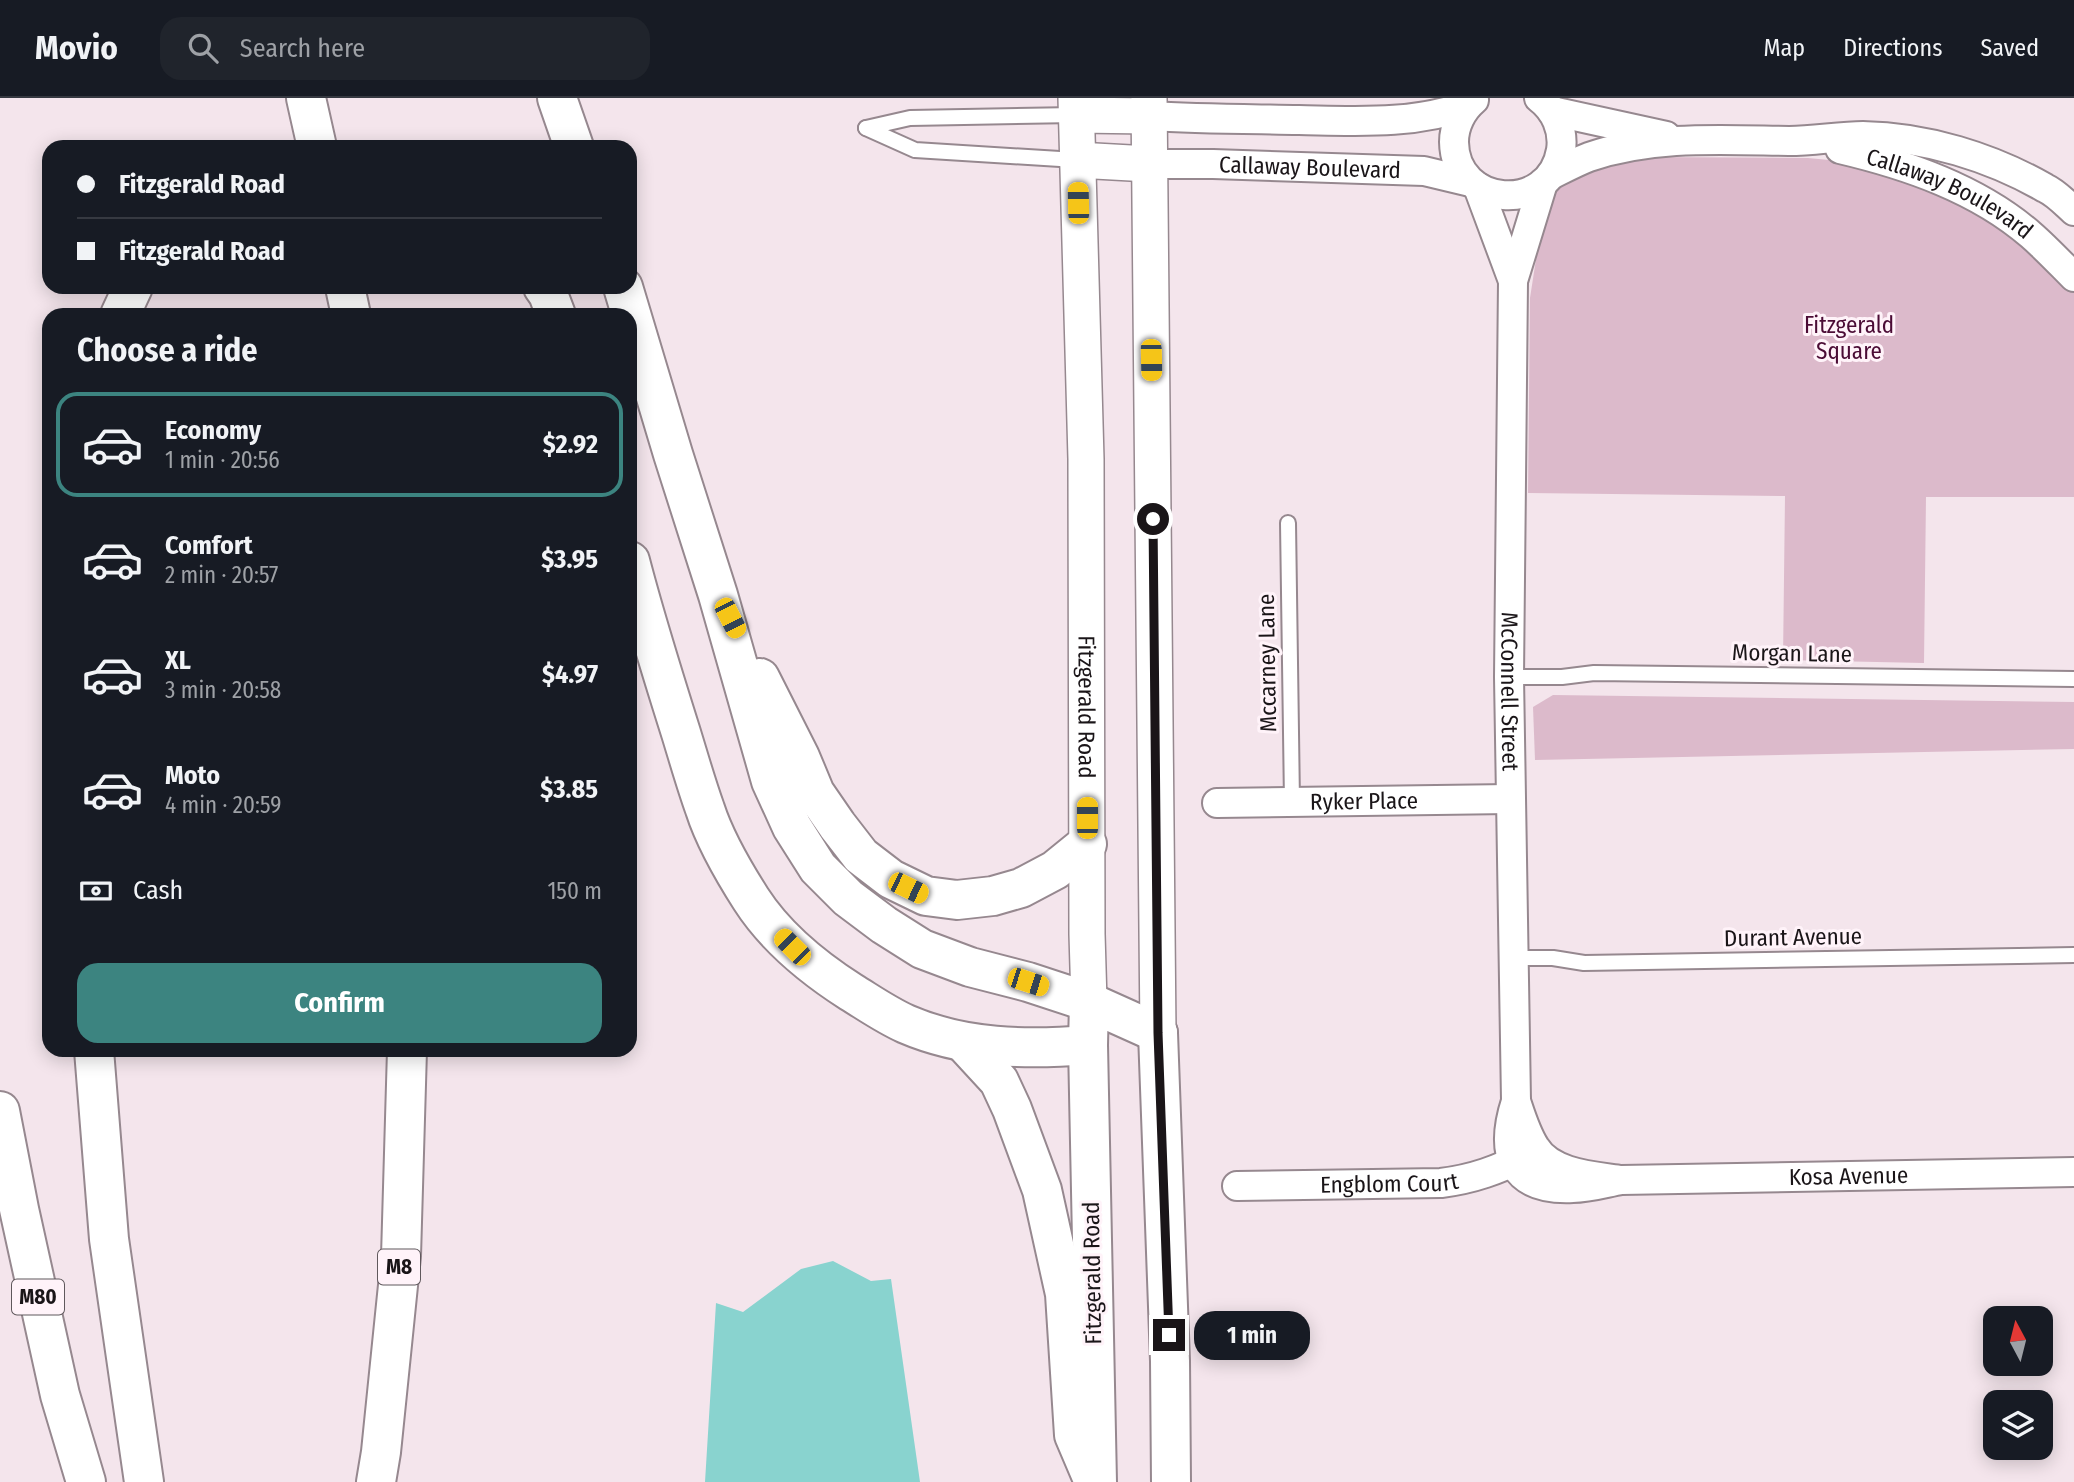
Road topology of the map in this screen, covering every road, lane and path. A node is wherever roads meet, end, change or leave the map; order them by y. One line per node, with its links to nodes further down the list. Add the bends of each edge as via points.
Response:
1 (306, 98): 8 (main road)
2 (557, 98): 9 (main road)
3 (1474, 100): 6 (street, Callaway Boulevard, via 1438,114 1395,120 1195,119); 14 (street, McConnell Street, via 1459,119 1454,152)
4 (1545, 102): 7 (street, Callaway Boulevard); 13 (street, McConnell Street, via 1560,126 1562,143 1559,160)
5 (1076, 106): 6 (street); 11 (street, Fitzgerald Road); 11 (lane, via 910,118 866,128 915,150)
6 (1149, 107): 12 (street)
7 (1683, 139): 10 (street, Callaway Boulevard); 13 (street, Callaway Boulevard, via 1589,157)
8 (315, 140)
9 (572, 140)
10 (1807, 141): 15 (street, Callaway Boulevard, via 1863,136 1955,150 2047,188); 16 (street, Callaway Boulevard, via 1876,157 1962,191 1999,211)
11 (1077, 160): 12 (street); 27 (street, Fitzgerald Road, via 1086,460)
12 (1149, 164): 14 (street, Callaway Boulevard, via 1424,171); 31 (street)
13 (1547, 179): 14 (street, Callaway Boulevard, via 1516,196 1501,196); 17 (street, McConnell Street)
14 (1474, 185): 17 (street, McConnell Street)
15 (2074, 211)
16 (2072, 267)
17 (1513, 281): 22 (street, McConnell Street)
18 (637, 333): 21 (main road)
19 (1288, 523): 25 (lane, Mccarney Lane)
20 (637, 587): 32 (main road, via 706,812 751,900 805,960 836,982 907,1024)
21 (718, 595): 27 (main road, via 815,793 861,856 891,880 926,896 957,900 993,896 1055,870); 30 (main road, via 771,781 818,868 848,898 922,949)
22 (1509, 677): 23 (lane, Morgan Lane, via 1594,673); 24 (street, McConnell Street)
23 (2074, 679)
24 (1510, 799): 25 (street, Ryker Place); 29 (street, McConnell Street)
25 (1292, 802): 26 (street, Ryker Place)
26 (1217, 803)
27 (1087, 844): 30 (street, Fitzgerald Road)
28 (2074, 954): 29 (lane, Durant Avenue, via 1584,963)
29 (1512, 958): 37 (street, McConnell Street, via 1516,1101 1526,1132)
30 (1089, 1002): 31 (main road); 33 (main road, Fitzgerald Road)
31 (1158, 1033): 33 (main road); 44 (main road)
32 (964, 1043): 33 (main road, via 1023,1049); 43 (main road, via 999,1082 1042,1190 1065,1294 1074,1435)
33 (1088, 1045): 43 (main road, Fitzgerald Road)
34 (95, 1057): 41 (main road, via 109,1239)
35 (407, 1057): 42 (main road, M8, via 401,1255)
36 (0, 1111): 40 (main road, M80, via 60,1395)
37 (1524, 1156): 38 (street, Kosa Avenue, via 1621,1180); 39 (street, Engblom Court, via 1468,1179 1441,1183)
38 (2074, 1172)
39 (1237, 1186)
40 (86, 1482)
41 (144, 1482)
42 (376, 1482)
43 (1095, 1482)
44 (1171, 1482)

